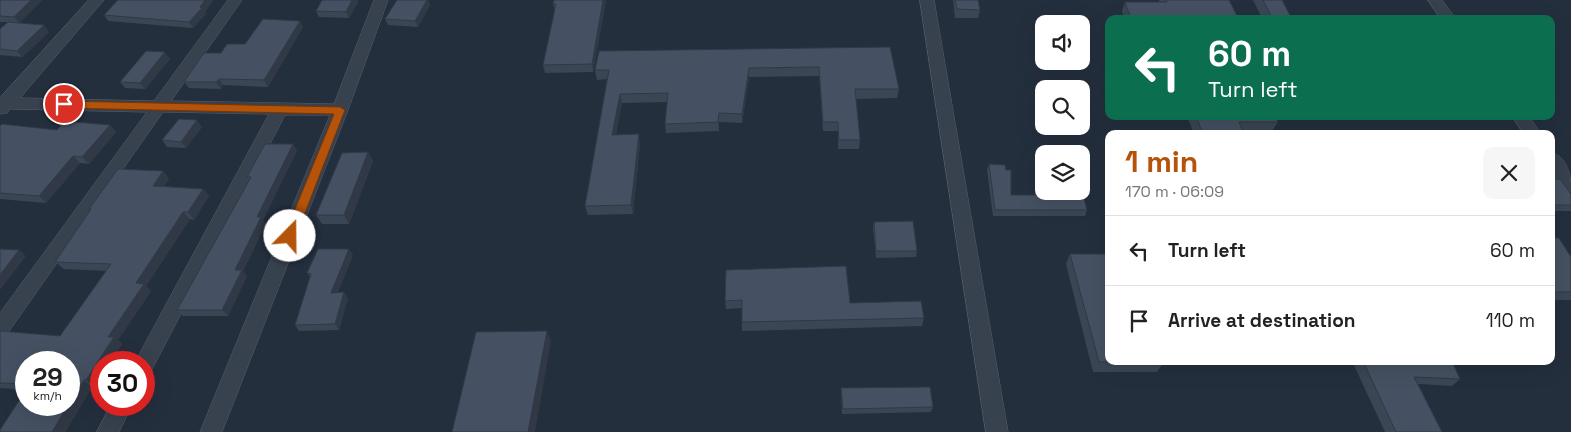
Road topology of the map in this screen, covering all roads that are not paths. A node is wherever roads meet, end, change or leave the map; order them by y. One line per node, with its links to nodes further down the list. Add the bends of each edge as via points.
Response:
1 (97, 0): 7 (street)
2 (235, 0): 8 (street)
3 (381, 0): 10 (street)
4 (927, 0): 18 (street)
5 (1435, 0): 6 (street)
6 (1446, 15)
7 (2, 106): 8 (street)
8 (160, 106): 9 (street); 13 (street)
9 (280, 109): 10 (street); 14 (street)
10 (340, 110): 17 (street)
11 (1555, 164): 12 (street)
12 (1571, 186)
13 (0, 328)
14 (151, 351)
15 (116, 416): 16 (street)
16 (108, 432)
17 (211, 432)
18 (997, 432)

